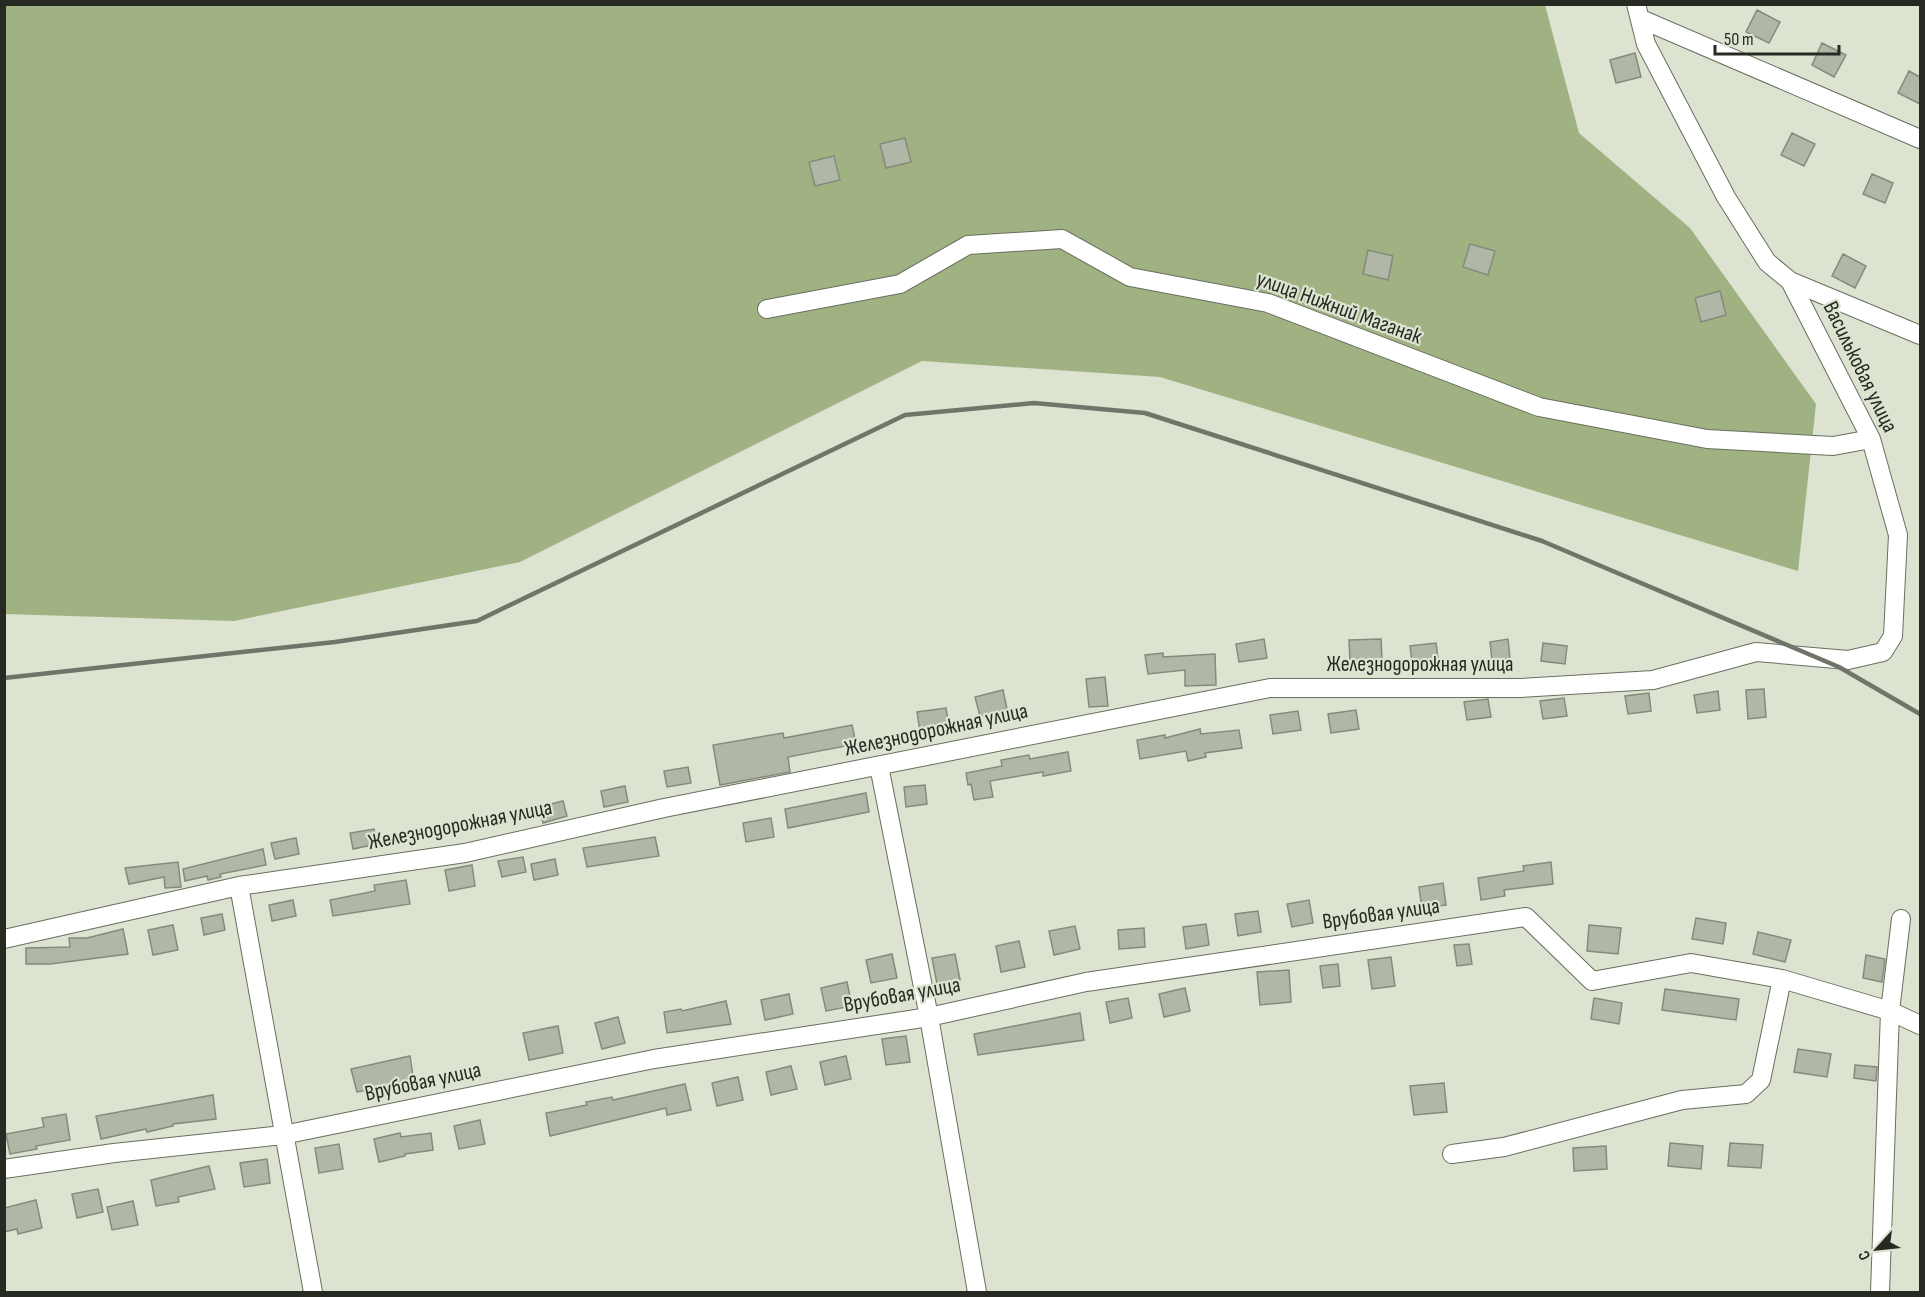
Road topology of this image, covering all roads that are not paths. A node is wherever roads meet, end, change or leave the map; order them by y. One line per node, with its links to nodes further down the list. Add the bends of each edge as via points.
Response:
1 (1638, 12): 2 (street); 3 (street, Васильковая улица, via 1646,44 1726,197 1767,262)
2 (1920, 140)
3 (1790, 281): 5 (street, Васильковая улица); 6 (street, Васильковая улица)
4 (767, 309): 6 (street, улица Нижний Маганак, via 900,284 968,245 1062,239 1130,277 1268,303 1539,406 1707,439 1833,446)
5 (1920, 334)
6 (1871, 439): 7 (street, Васильковая улица, via 1898,535 1893,636)
7 (1883, 652): 8 (street, Железнодорожная улица, via 1848,660 1756,652 1653,680 1532,688 1270,688)
8 (879, 766): 9 (street, Железнодорожная улица, via 664,808 465,853); 14 (street)
9 (239, 886): 11 (street, Железнодорожная улица); 16 (street)
10 (1901, 919): 13 (street)
11 (4, 939)
12 (1782, 979): 13 (street, Врубовая улица); 14 (street, Врубовая улица, via 1690,963 1592,981 1526,917 1086,982); 17 (street, via 1761,1080 1746,1094 1682,1100 1514,1144)
13 (1890, 1011): 15 (street, Врубовая улица); 21 (street)
14 (929, 1017): 16 (street, Врубовая улица, via 654,1059); 20 (street)
15 (1920, 1025)
16 (283, 1135): 18 (street, Врубовая улица); 19 (street)
17 (1452, 1154)
18 (4, 1168)
19 (313, 1293)
20 (977, 1293)
21 (1880, 1293)

